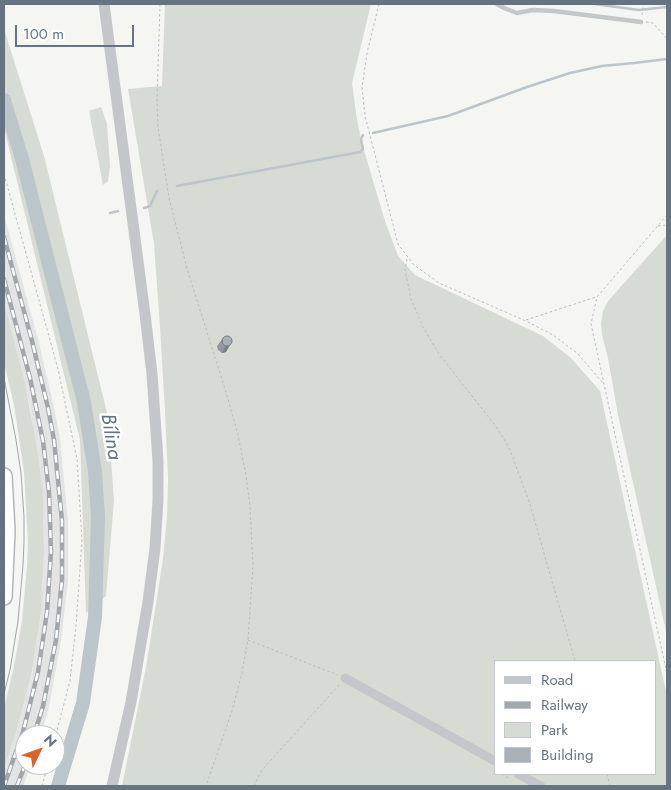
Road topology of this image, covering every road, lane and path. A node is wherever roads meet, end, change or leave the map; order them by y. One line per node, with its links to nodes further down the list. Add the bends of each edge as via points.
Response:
1 (104, 4): 25 (street, via 145,314 158,461 155,548 148,602 131,702)
2 (160, 4): 18 (path, via 158,127 169,198 238,435 246,475 253,565)
3 (379, 4): 12 (path, via 362,88 365,116 398,244)
4 (497, 4): 6 (lane, via 517,13 554,11)
5 (644, 4): 6 (path)
6 (642, 22): 7 (path, via 653,23)
7 (667, 40)
8 (4, 174): 22 (path, via 58,369 77,459 82,540 76,626 70,681)
9 (667, 215): 11 (path)
10 (667, 225): 11 (path)
11 (658, 226): 13 (path)
12 (407, 258): 14 (path, via 440,283); 19 (path, via 405,270 411,299 423,327 439,354 494,424 510,450 529,501)
13 (597, 296): 14 (path); 15 (path, via 591,324)
14 (526, 321): 15 (path, via 553,334 578,354)
15 (604, 383): 20 (path)
16 (4, 476): 17 (highway, via 7,532)
17 (4, 597)
18 (248, 640): 21 (path); 26 (path, via 232,711)
19 (575, 660)
20 (667, 674)
21 (345, 678): 23 (street); 27 (path, via 262,770)
22 (58, 725)
23 (493, 760)
24 (520, 775): 28 (street)
25 (112, 786)
26 (206, 786)
27 (255, 786)
28 (541, 786)

